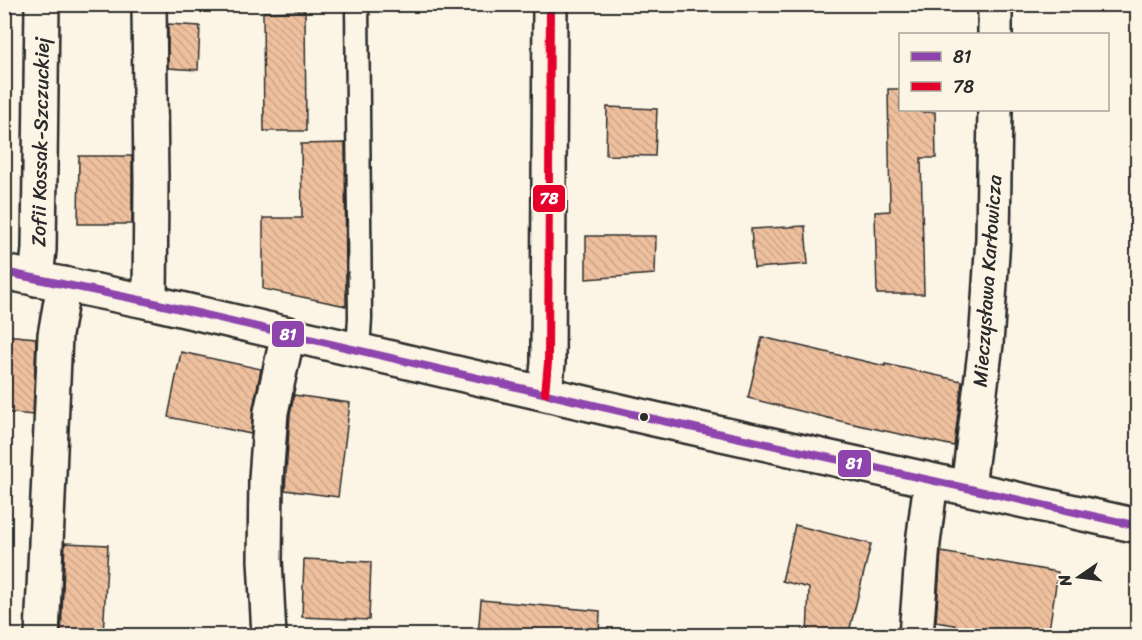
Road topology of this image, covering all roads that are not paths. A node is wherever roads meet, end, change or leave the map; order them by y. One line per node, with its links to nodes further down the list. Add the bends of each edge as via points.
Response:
1 (42, 4): 9 (street, Zofii Kossak-Szczuckiej, via 39,249)
2 (149, 4): 10 (street)
3 (357, 4): 12 (lane)
4 (550, 4): 13 (street)
5 (995, 4): 6 (street)
6 (995, 33)
7 (995, 111): 15 (street, Mieczysława Karłowicza, via 986,344)
8 (4, 272): 9 (street)
9 (50, 281): 10 (street); 17 (street, Zofii Kossak-Szczuckiej, via 55,336)
10 (150, 302): 11 (street)
11 (288, 334): 12 (street); 18 (street, via 271,412 266,479)
12 (358, 350): 13 (street)
13 (545, 393): 14 (street)
14 (931, 481): 15 (street); 19 (street)
15 (968, 487): 16 (street)
16 (1137, 526)
17 (42, 636)
18 (269, 636)
19 (916, 636)

